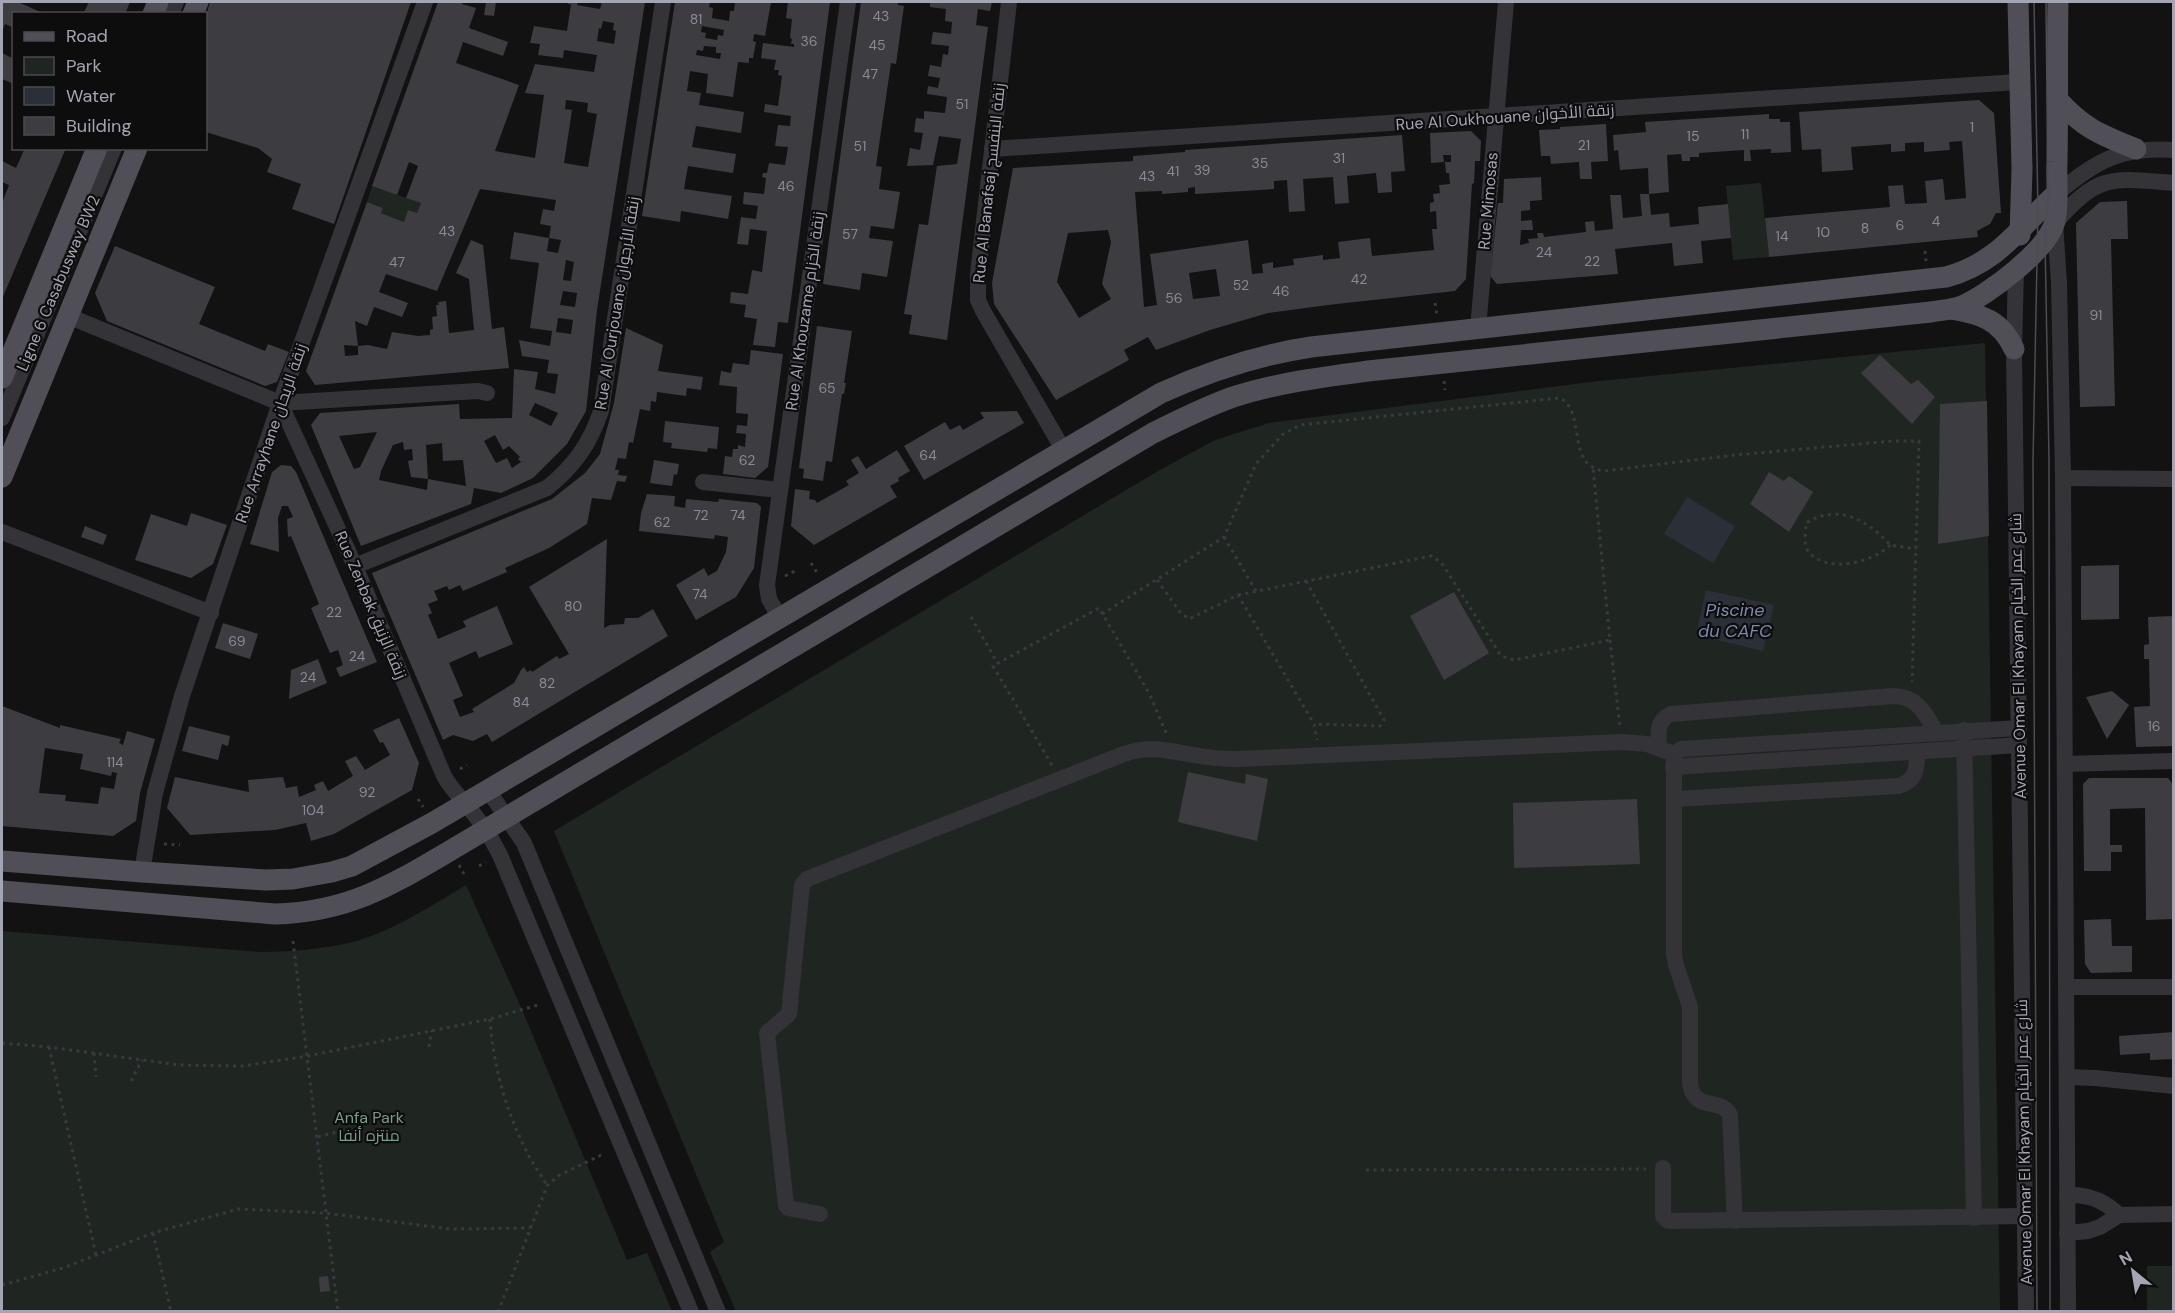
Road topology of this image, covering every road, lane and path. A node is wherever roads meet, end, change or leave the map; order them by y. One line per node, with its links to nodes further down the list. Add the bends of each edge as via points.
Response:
1 (425, 2): 31 (street, Rue Arrayhane زنقة الريحان, via 368,141)
2 (663, 2): 45 (street, Rue Al Ourjouane زنقة الأرجوان, via 601,411 588,443 571,467 547,488)
3 (848, 2): 39 (street, Rue Al Khouzame زنقة الخزام)
4 (1009, 2): 11 (street, Rue Al Banafsaj زنقة البنفسج)
5 (1506, 2): 10 (street, Rue Mimosas)
6 (2018, 2): 8 (main road, Avenue Omar El Khayam شارع عمر الخيام)
7 (2058, 2): 9 (main road)
8 (2018, 82): 10 (street, Rue Al Oukhouane زنقة الأخوان); 20 (main road, Avenue Omar El Khayam شارع عمر الخيام)
9 (2058, 100): 12 (main road, via 2096,132); 18 (main road)
10 (1495, 118): 11 (street, Rue Al Oukhouane زنقة الأخوان); 26 (street, Rue Mimosas)
11 (992, 149): 33 (street, Rue Al Banafsaj زنقة البنفسج, via 978,300)
12 (2136, 149): 16 (street); 18 (street, via 2097,164)
13 (96, 150): 28 (main road)
14 (113, 150): 32 (street, Ligne 6 Casabusway BW2)
15 (136, 150): 24 (main road)
16 (2174, 150)
17 (2174, 183): 19 (street, via 2124,179 2104,182 2070,205)
18 (2056, 194): 19 (main road); 20 (main road)
19 (2055, 223): 21 (main road); 36 (street)
20 (2020, 230): 21 (main road, Avenue Omar El Khayam شارع عمر الخيام); 26 (main road, via 1974,268 1947,277)
21 (2016, 270): 23 (main road, via 1980,296); 27 (street, Avenue Omar El Khayam شارع عمر الخيام)
22 (1436, 303): 25 (path)
23 (1951, 309): 27 (main road, via 1990,319); 83 (main road, via 1368,371 1233,397 1153,434)
24 (68, 316): 31 (street); 35 (main road)
25 (1437, 320)
26 (1478, 329): 33 (main road, via 1262,356 1161,393)
27 (2014, 349): 61 (street, Avenue Omar El Khayam شارع عمر الخيام)
28 (7, 354): 29 (main road)
29 (2, 378)
30 (487, 393): 31 (street)
31 (280, 403): 45 (street, Rue Zenbak زنقة الزنبق); 53 (street, Rue Arrayhane زنقة الريحان)
32 (2, 418)
33 (1064, 451): 56 (main road)
34 (1593, 468): 41 (path, via 1582,457 1568,404 1560,398 1300,425 1277,440 1256,464); 43 (path, via 1610,471 1735,455 1919,441); 57 (path)
35 (2, 477)
36 (2063, 478): 37 (street); 75 (street)
37 (2174, 479)
38 (703, 482): 39 (street)
39 (780, 490): 56 (street, Rue Al Khouzame زنقة الخزام, via 767,587)
40 (2, 532): 53 (street)
41 (1224, 537): 49 (path); 51 (path)
42 (1890, 545): 42 (path, via 1884,552 1859,562 1838,565 1818,559 1808,551 1806,523 1815,518 1848,515 1877,530); 43 (path)
43 (1916, 549): 59 (path)
44 (811, 563): 47 (path)
45 (355, 566): 81 (street, Rue Zenbak زنقة الزنبق, via 444,776)
46 (797, 570): 48 (path)
47 (820, 579)
48 (778, 580)
49 (1157, 580): 52 (path, via 1180,612 1190,619); 54 (path)
50 (1306, 581): 51 (path); 57 (path, via 1431,556 1442,562 1501,656 1514,660); 60 (path, via 1384,720 1380,726)
51 (1256, 591): 52 (path)
52 (1239, 595): 60 (path)
53 (211, 613): 88 (street, Rue Arrayhane زنقة الريحان, via 162,766)
54 (1102, 614): 58 (path, via 1099,608); 69 (path, via 1149,693)
55 (970, 617): 58 (path)
56 (780, 618): 78 (main road)
57 (1610, 640): 65 (path)
58 (998, 664): 77 (path, via 993,666)
59 (1912, 700): 63 (street, via 1922,708); 72 (street, via 1893,696 1671,714 1659,726)
60 (1314, 724): 71 (path)
61 (2019, 728): 62 (street); 66 (street, Avenue Omar El Khayam شارع عمر الخيام)
62 (1964, 730): 63 (street); 68 (street)
63 (1936, 732): 64 (street)
64 (1830, 739): 67 (street); 73 (street)
65 (1622, 742): 71 (street); 72 (street)
66 (2019, 745): 68 (street); 117 (street, Avenue Omar El Khayam شارع عمر الخيام)
67 (1717, 747): 72 (street, via 1682,749); 76 (street)
68 (1965, 748): 70 (street); 118 (street)
69 (1173, 751): 71 (street, via 1238,759); 77 (street, via 1133,751)
70 (1917, 752): 73 (street); 80 (street, via 1916,774 1899,786)
71 (1320, 756)
72 (1669, 756): 76 (street); 80 (street)
73 (1831, 758): 76 (street)
74 (2174, 761): 75 (street)
75 (2065, 764): 91 (street)
76 (1718, 765)
77 (1059, 779): 114 (street, via 815,875 802,885 789,1014 767,1033 786,1205)
78 (488, 790): 81 (main road); 83 (street)
79 (418, 799): 82 (path)
80 (1674, 799): 119 (street, via 1674,955 1690,1007 1690,1084 1701,1102 1722,1107 1730,1115)
81 (465, 803): 84 (street, Rue Zenbak زنقة الزنبق); 88 (main road, via 370,858 332,872 266,880)
82 (425, 811)
83 (506, 817): 84 (main road); 129 (street, via 524,843)
84 (485, 830): 89 (main road, via 388,887 342,904 293,914); 128 (street, Rue Zenbak زنقة الزنبق, via 523,909)
85 (163, 844): 86 (path)
86 (180, 844)
87 (2, 861): 88 (main road)
88 (142, 872)
89 (2, 891)
90 (293, 941): 100 (path)
91 (2066, 987): 92 (street); 103 (street)
92 (2174, 987)
93 (538, 1005): 94 (path)
94 (490, 1018): 95 (path); 111 (path, via 492,1047 506,1105)
95 (432, 1030): 98 (path); 100 (path)
96 (2, 1043): 97 (path)
97 (49, 1047): 99 (path); 123 (path)
98 (429, 1047)
99 (94, 1053): 101 (path); 102 (path)
100 (308, 1056): 101 (path, via 243,1066); 107 (path)
101 (142, 1060): 104 (path)
102 (96, 1077)
103 (2067, 1077): 105 (street); 112 (street)
104 (130, 1081)
105 (2174, 1086)
106 (339, 1131): 107 (path)
107 (318, 1137): 113 (path)
108 (601, 1155): 111 (path, via 558,1176)
109 (1663, 1168): 110 (path); 119 (street, via 1665,1221)
110 (1366, 1170)
111 (547, 1186): 120 (path)
112 (2067, 1195): 116 (street, via 2101,1200); 122 (street)
113 (325, 1213): 120 (path, via 450,1229); 121 (path, via 238,1209); 126 (path)
114 (820, 1214)
115 (2174, 1214): 116 (street)
116 (2119, 1215): 122 (street, via 2100,1227)
117 (2024, 1216): 118 (street); 130 (street, Avenue Omar El Khayam شارع عمر الخيام)
118 (1974, 1218): 119 (street)
119 (1735, 1221)
120 (530, 1228): 127 (path)
121 (153, 1233): 123 (path); 125 (path)
122 (2067, 1233): 131 (street)
123 (96, 1256): 124 (path)
124 (2, 1285)
125 (171, 1311)
126 (338, 1311)
127 (498, 1311)
128 (691, 1311)
129 (718, 1311)
130 (2026, 1311)
131 (2067, 1311)

